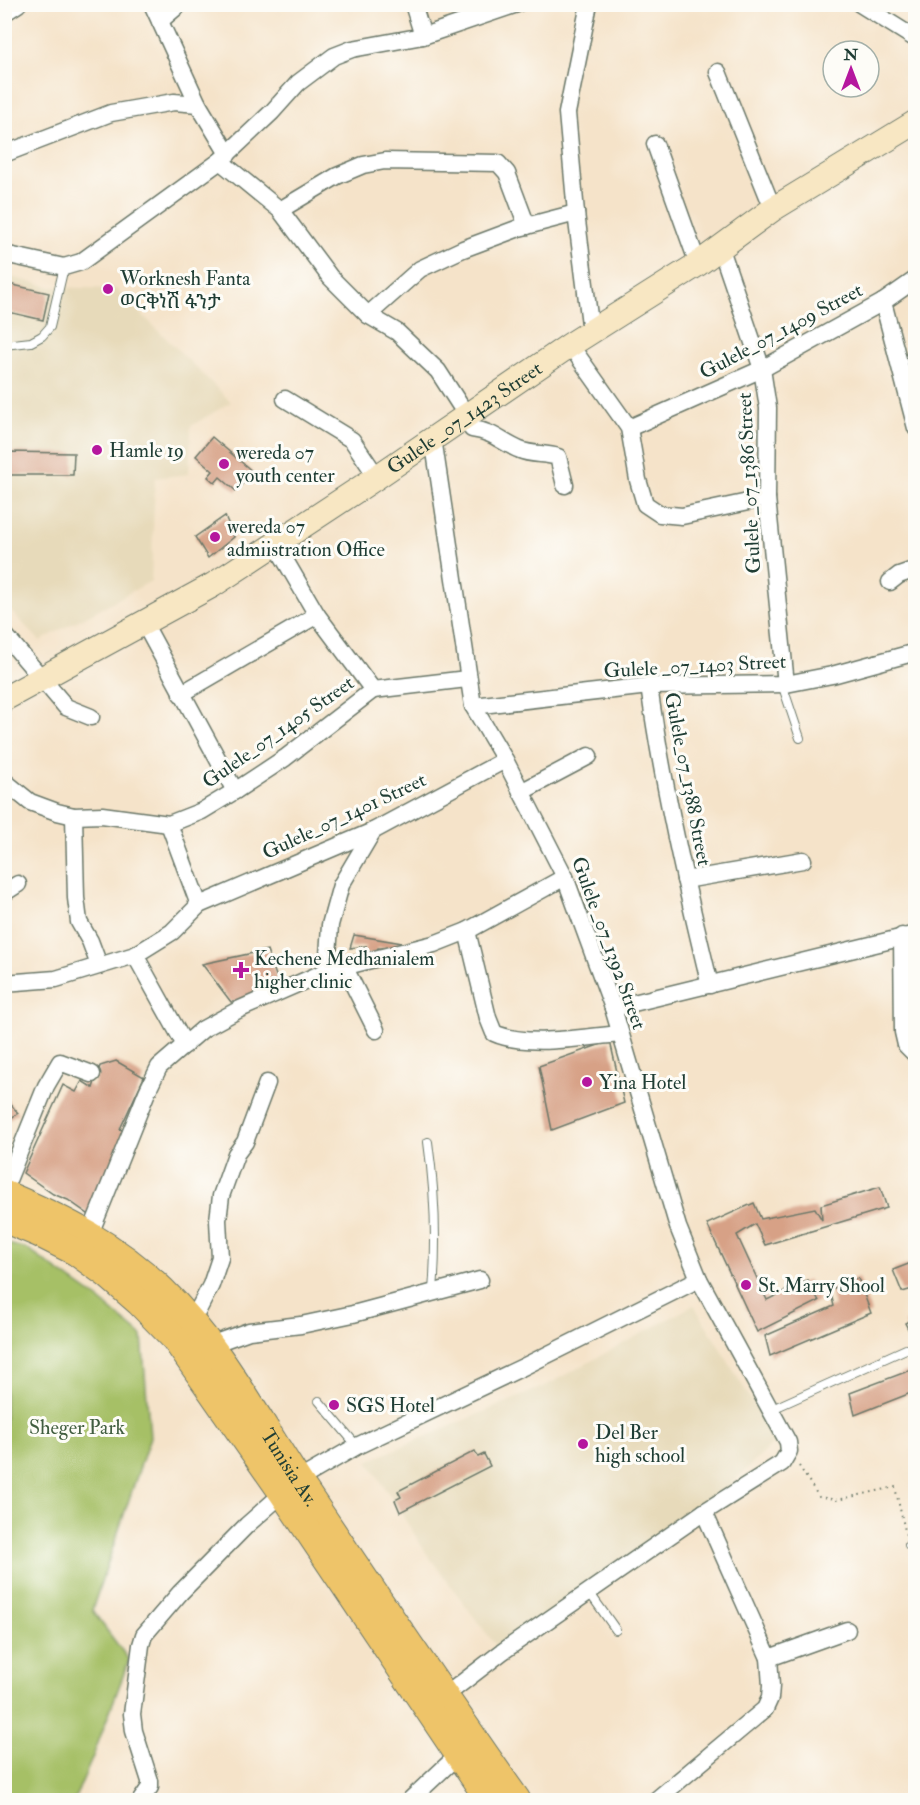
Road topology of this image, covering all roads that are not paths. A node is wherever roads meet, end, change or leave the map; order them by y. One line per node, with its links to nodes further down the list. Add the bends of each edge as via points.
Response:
1 (18, 4): 8 (street)
2 (152, 4): 9 (street)
3 (180, 4): 9 (street)
4 (413, 4): 10 (street)
5 (517, 4): 10 (street)
6 (589, 4): 20 (street, via 567,113)
7 (860, 4): 11 (street)
8 (4, 13)
9 (160, 21): 13 (street)
10 (423, 36): 17 (street, via 351,49 334,56 298,83)
11 (915, 39)
12 (718, 72): 18 (street)
13 (198, 104): 16 (street, via 174,102 111,113); 17 (street)
14 (915, 122): 18 (main road, Gulele _07_1423 Street)
15 (654, 144): 24 (street)
16 (4, 154)
17 (224, 158): 19 (street); 25 (street, via 108,244 81,262)
18 (773, 209): 22 (main road, Gulele _07_1423 Street)
19 (280, 210): 21 (street, via 336,176 363,165 498,163 507,173); 28 (street, via 330,277)
20 (576, 213): 21 (street); 29 (street)
21 (527, 226): 28 (street, via 420,269)
22 (721, 249): 24 (main road, Gulele _07_1423 Street); 32 (street, Gulele _07_1386 Street)
23 (4, 254): 25 (street)
24 (698, 264): 29 (main road, Gulele _07_1423 Street)
25 (64, 267): 30 (lane, via 50,327 31,342)
26 (915, 279): 27 (street, Gulele_07_1409 Street)
27 (883, 302): 32 (street, Gulele_07_1409 Street); 36 (street)
28 (368, 315): 34 (street, via 397,332 438,371)
29 (591, 332): 31 (main road, Gulele _07_1423 Street)
30 (4, 345)
31 (570, 345): 34 (main road, Gulele _07_1423 Street); 35 (street)
32 (762, 369): 35 (street, Gulele_07_1409 Street); 40 (street, Gulele _07_1386 Street, via 768,408)
33 (285, 399): 38 (street, via 352,440)
34 (467, 416): 37 (main road, Gulele _07_1423 Street); 39 (street, via 472,429 487,431 523,452 558,457)
35 (629, 428): 40 (street, via 645,504 660,514 682,516)
36 (915, 428)
37 (433, 438): 38 (main road, Gulele _07_1423 Street); 49 (street, Gulele _07_1392 Street)
38 (377, 477): 41 (main road, Gulele _07_1423 Street)
39 (565, 485)
40 (767, 498): 50 (street, Gulele _07_1386 Street)
41 (275, 543): 44 (street); 45 (main road, Gulele _07_1423 Street, via 213,585)
42 (915, 569): 43 (street)
43 (890, 582)
44 (317, 615): 52 (street); 53 (street)
45 (144, 623): 48 (main road, Gulele _07_1423 Street); 53 (street)
46 (4, 634): 48 (street)
47 (915, 652): 50 (street, Gulele _07_1403 Street)
48 (42, 678): 54 (main road, Gulele _07_1423 Street); 56 (street, via 66,707)
49 (467, 679): 52 (street); 55 (street, Gulele _07_1392 Street)
50 (784, 684): 51 (street, Gulele _07_1403 Street); 57 (lane)
51 (649, 686): 55 (street, Gulele _07_1403 Street); 68 (street, Gulele_07_1388 Street)
52 (373, 690): 61 (street, Gulele_07_1405 Street)
53 (181, 694): 61 (street)
54 (4, 699)
55 (473, 706): 59 (street, Gulele _07_1392 Street)
56 (91, 717)
57 (800, 738)
58 (589, 756): 62 (street)
59 (505, 760): 62 (street, Gulele _07_1392 Street); 65 (street, Gulele_07_1401 Street)
60 (4, 781): 63 (street, Gulele_07_1405 Street, via 30,802)
61 (235, 791): 64 (street, Gulele_07_1405 Street, via 202,811)
62 (521, 792): 67 (street, Gulele _07_1392 Street)
63 (74, 816): 64 (street, Gulele_07_1405 Street, via 102,815); 73 (street, via 80,922)
64 (169, 824): 69 (street)
65 (373, 831): 69 (street, Gulele_07_1401 Street); 74 (street, via 341,885 330,925)
66 (803, 860): 68 (street, Gulele_07_1388 Street)
67 (565, 877): 70 (street); 77 (street, Gulele _07_1392 Street)
68 (686, 880): 76 (street, Gulele_07_1388 Street)
69 (199, 905): 72 (street, Gulele_07_1401 Street, via 172,932)
70 (467, 931): 74 (street, via 434,944); 79 (street, via 494,1033 536,1041)
71 (909, 935): 76 (street); 81 (street, via 903,1032 906,1045)
72 (135, 954): 73 (street, Gulele_07_1401 Street); 80 (street)
73 (99, 965): 75 (street, Gulele_07_1401 Street, via 56,979)
74 (335, 968): 78 (street); 80 (street, via 240,1009 203,1029)
75 (4, 983)
76 (710, 985): 77 (street)
77 (613, 1008): 79 (street, Gulele _07_1392 Street)
78 (376, 1030)
79 (620, 1034): 88 (street, Gulele _07_1392 Street, via 678,1227)
80 (185, 1045): 87 (street, via 159,1067)
81 (915, 1054)
82 (92, 1074): 85 (street, via 60,1062 46,1086)
83 (267, 1083): 91 (street, via 221,1196 220,1258)
84 (428, 1142): 90 (lane, via 435,1218)
85 (4, 1192): 87 (main road, Tunisia Av.)
86 (4, 1219): 87 (main road, Tunisia Av., via 38,1233)
87 (83, 1243): 91 (main road, Tunisia Av., via 133,1264 163,1291)
88 (699, 1279): 94 (street, Gulele _07_1392 Street); 95 (street)
89 (480, 1280): 90 (street)
90 (433, 1291): 91 (street, via 301,1325)
91 (192, 1341): 96 (main road, Tunisia Av.)
92 (906, 1349): 94 (lane)
93 (319, 1401): 95 (lane)
94 (771, 1410): 97 (street, Gulele _07_1392 Street, via 788,1442 789,1451 782,1463)
95 (357, 1446): 96 (street)
96 (290, 1486): 102 (main road, Tunisia Av.); 104 (street, via 180,1593 144,1635 132,1714 150,1781)
97 (704, 1512): 98 (street); 101 (street)
98 (589, 1592): 99 (lane); 102 (street)
99 (616, 1630)
100 (847, 1630): 101 (street)
101 (769, 1658): 108 (street, via 771,1686 765,1709)
102 (436, 1703): 103 (main road, Tunisia Av.); 107 (main road, Tunisia Av.)
103 (458, 1755): 105 (street); 106 (main road, Tunisia Av.)
104 (141, 1800)
105 (410, 1800)
106 (489, 1800)
107 (517, 1800)
108 (656, 1800)

